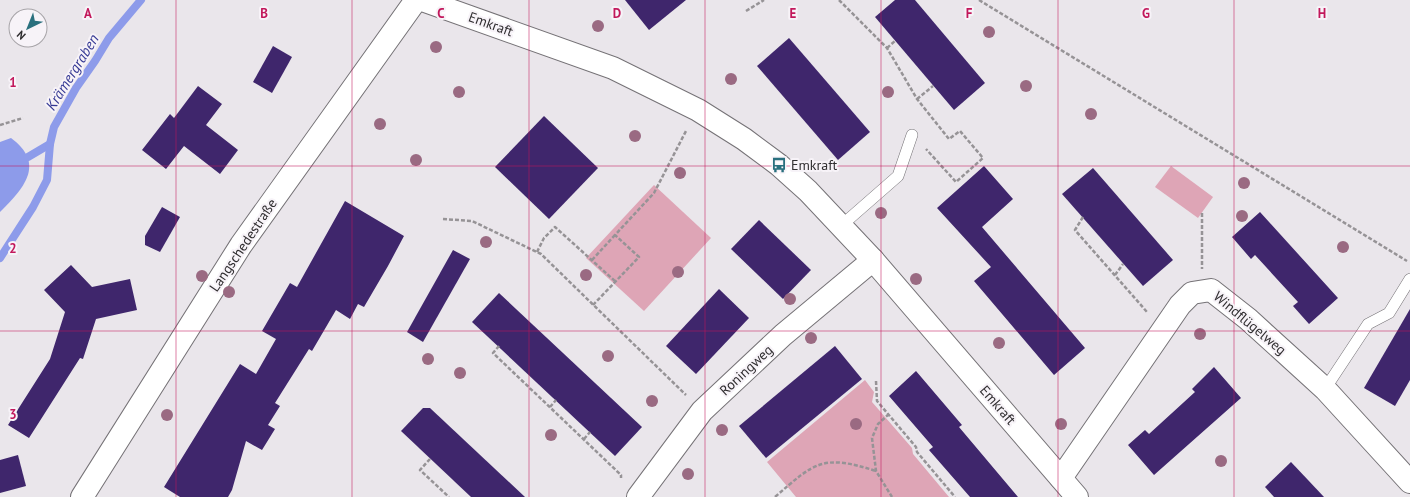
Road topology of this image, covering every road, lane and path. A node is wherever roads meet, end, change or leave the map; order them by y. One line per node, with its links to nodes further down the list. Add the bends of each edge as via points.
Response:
1 (416, 0): 45 (street, Langschedestraße, via 241,245)
2 (422, 0): 11 (street, Emkraft, via 613,68)
3 (764, 0): 6 (path)
4 (839, 0): 8 (path)
5 (979, 0): 23 (path)
6 (746, 11)
7 (895, 41): 8 (path)
8 (887, 48): 10 (path)
9 (933, 86): 10 (path)
10 (917, 99): 14 (path, via 949,139 960,131 983,158 956,182)
11 (698, 110): 18 (street, Emkraft, via 779,164); 19 (path, via 654,193)
12 (23, 118): 13 (path)
13 (0, 125)
14 (912, 135): 18 (lane, via 898,176)
15 (1202, 212): 28 (path)
16 (1083, 218): 25 (path, via 1075,230)
17 (443, 219): 20 (path, via 472,221)
18 (842, 225): 22 (street, Emkraft)
19 (615, 234): 21 (path); 27 (path, via 639,256)
20 (537, 252): 21 (path, via 544,238 555,227); 29 (path)
21 (592, 260): 27 (path)
22 (873, 260): 36 (street, Roningweg, via 783,335); 42 (street, Emkraft)
23 (1410, 263)
24 (1123, 264): 25 (path)
25 (1115, 275): 30 (path)
26 (1410, 279): 33 (lane, via 1389,313 1368,324)
27 (616, 282): 29 (path)
28 (1202, 291): 30 (street, Windflügelweg, via 1192,293 1180,305); 33 (street, Windflügelweg, via 1211,290)
29 (593, 305): 36 (path)
30 (1163, 330): 42 (street, Windflügelweg)
31 (499, 346): 35 (path, via 492,353)
32 (876, 381): 37 (path, via 877,401)
33 (1325, 389): 44 (street, Windflügelweg)
34 (556, 400): 35 (path)
35 (550, 407): 39 (path)
36 (702, 411): 47 (street, Roningweg)
37 (888, 414): 41 (path, via 878,424 872,438); 50 (path)
38 (590, 432): 39 (path)
39 (584, 440): 43 (path, via 622,475)
40 (430, 459): 46 (path, via 420,470)
41 (876, 471): 48 (path, via 851,463 824,463 805,472); 49 (path)
42 (1061, 478): 51 (street, Emkraft)
43 (621, 480)
44 (1410, 482)
45 (82, 497)
46 (449, 497)
47 (638, 497)
48 (775, 497)
49 (892, 497)
50 (955, 497)
51 (1077, 497)

